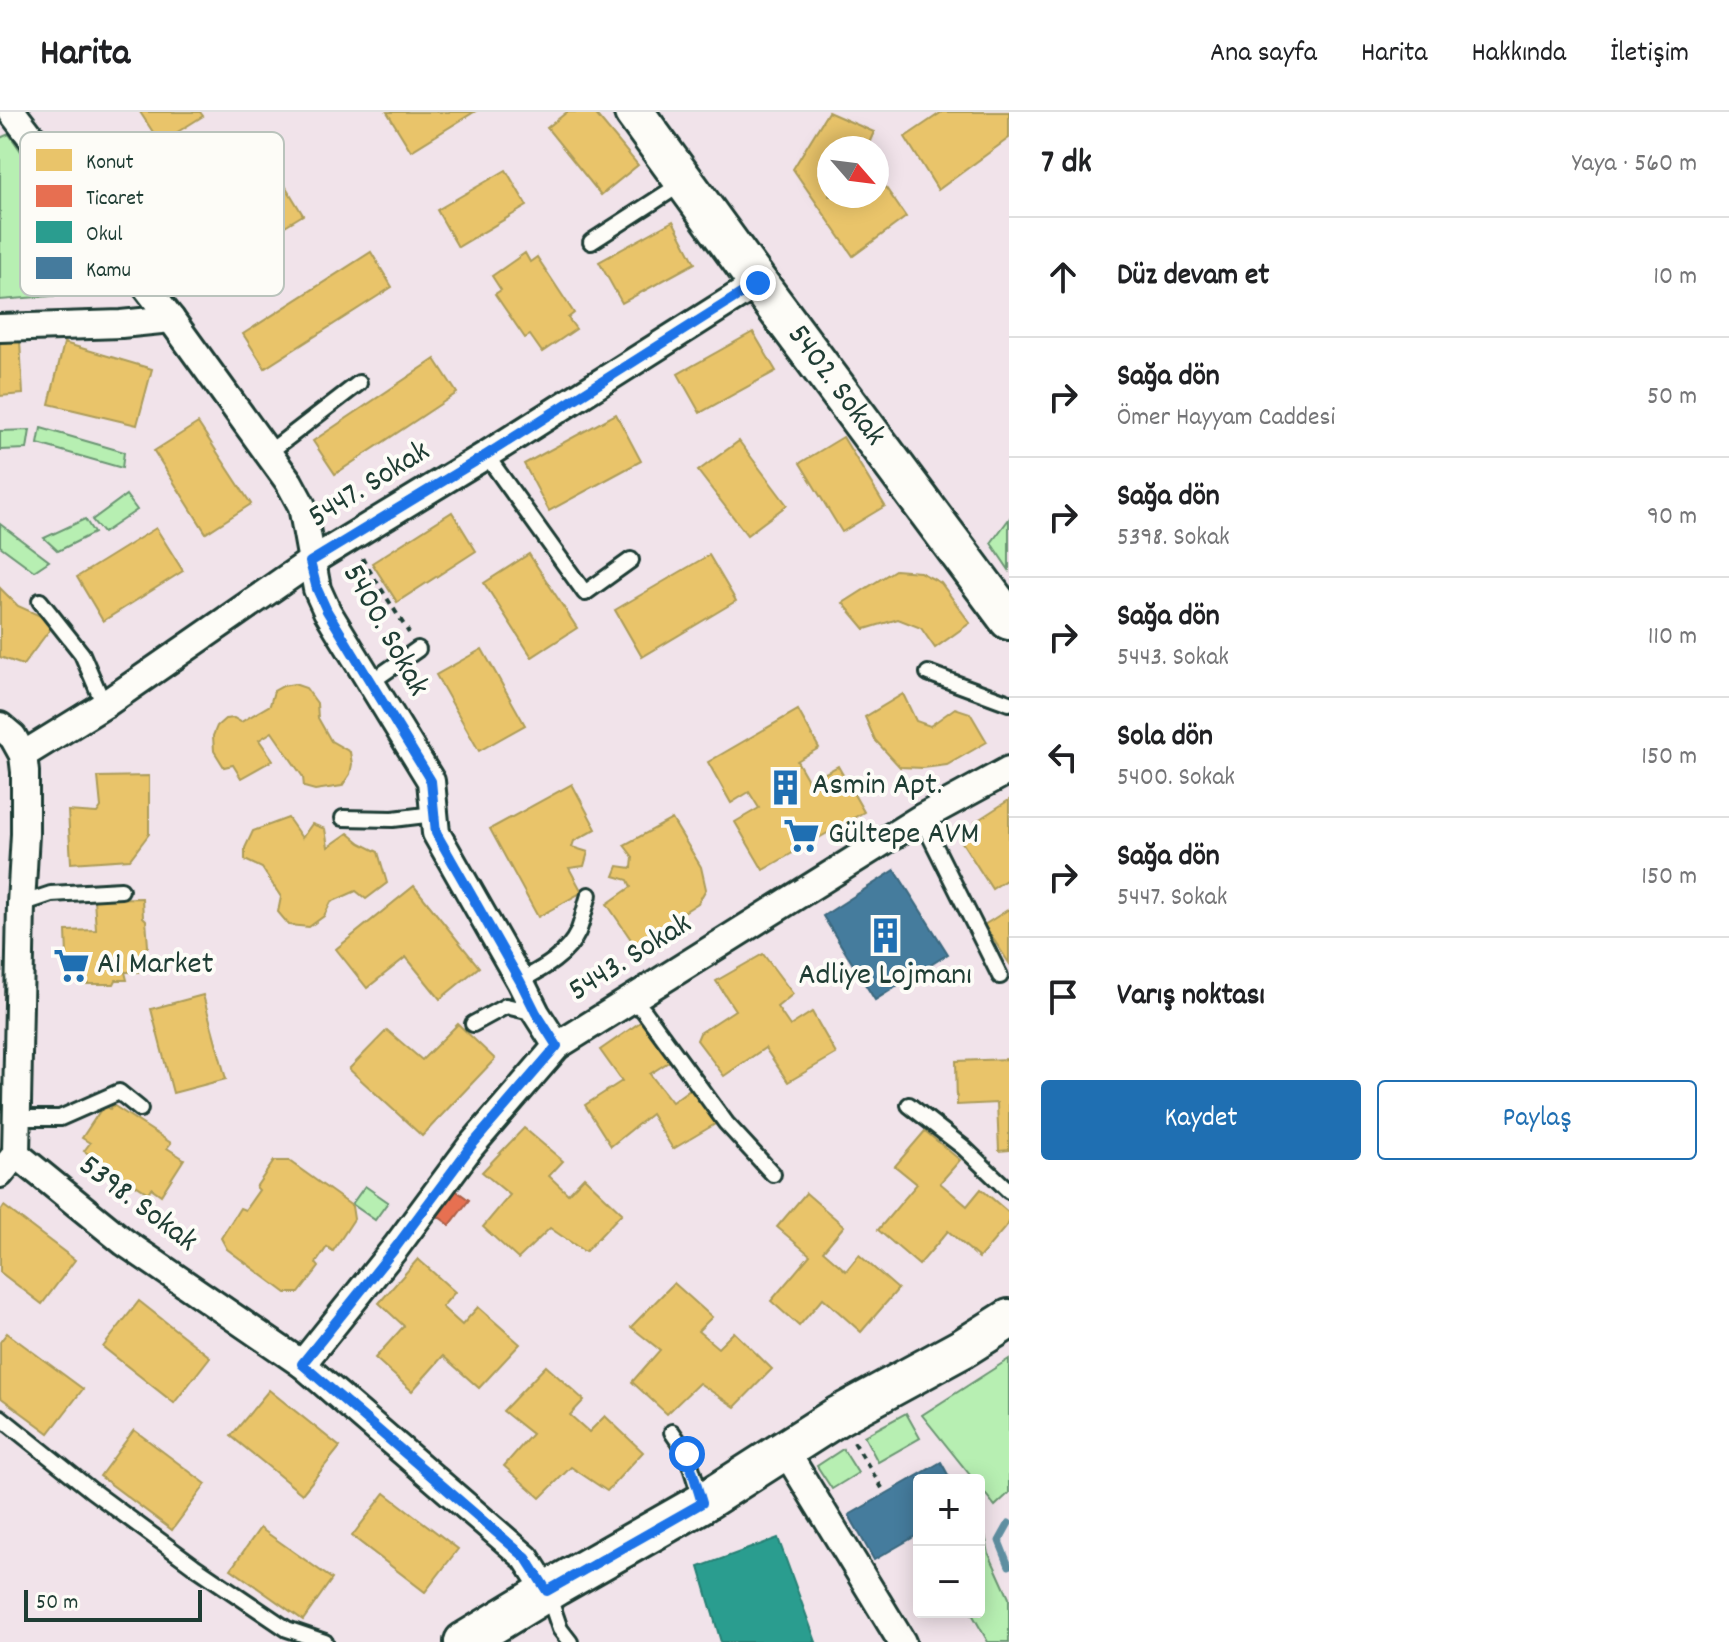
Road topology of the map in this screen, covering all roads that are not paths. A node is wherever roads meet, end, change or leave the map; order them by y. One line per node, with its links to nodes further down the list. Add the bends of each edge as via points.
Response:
1 (634, 112): 4 (street, 5402. Sokak)
2 (8, 116): 3 (street, 5400. Sokak)
3 (21, 132)
4 (687, 186): 5 (lane, via 670,191); 6 (street, 5402. Sokak)
5 (591, 242)
6 (758, 283): 12 (street, 5447. Sokak); 16 (street, 5402. Sokak)
7 (153, 296): 8 (street, 5400. Sokak)
8 (171, 319): 9 (street); 11 (street, 5400. Sokak)
9 (0, 328)
10 (359, 383): 11 (lane)
11 (268, 453): 14 (street, 5400. Sokak, via 302,506)
12 (486, 455): 13 (lane, via 585,593); 14 (street, 5447. Sokak)
13 (631, 560)
14 (310, 562): 19 (street, 5400. Sokak, via 327,611); 21 (street, 5447. Sokak)
15 (40, 601): 21 (lane, via 82,654)
16 (1009, 620)
17 (418, 649): 19 (lane)
18 (928, 673): 20 (lane)
19 (371, 682): 25 (street, 5400. Sokak, via 431,781)
20 (1009, 703)
21 (104, 705): 23 (street, 5447. Sokak)
22 (0, 726): 23 (street)
23 (23, 755): 30 (street, 5398. Sokak)
24 (1009, 770): 27 (street, 5443. Sokak)
25 (434, 814): 26 (lane); 32 (street, 5400. Sokak, via 436,833)
26 (343, 818)
27 (921, 818): 31 (lane); 33 (street, 5443. Sokak)
28 (121, 890): 30 (lane, via 51,894)
29 (589, 895): 32 (lane, via 566,951)
30 (21, 904): 39 (street, 5398. Sokak)
31 (1000, 976)
32 (520, 981): 34 (street, 5400. Sokak)
33 (631, 999): 36 (street, 5443. Sokak); 41 (lane, via 726,1123)
34 (536, 1013): 35 (lane, via 506,1006); 36 (street, 5400. Sokak)
35 (473, 1024)
36 (557, 1046): 44 (street, 5443. Sokak, via 471,1146)
37 (909, 1105): 42 (lane)
38 (140, 1109): 39 (lane, via 119,1092 60,1118)
39 (17, 1118): 40 (street, 5398. Sokak)
40 (5, 1167): 44 (street, 5398. Sokak)
41 (773, 1174)
42 (1009, 1191)
43 (1009, 1319): 47 (street)
44 (302, 1364): 49 (street, 5398. Sokak, via 526,1558)
45 (0, 1417): 50 (lane, via 194,1566 287,1629)
46 (672, 1432): 48 (lane, via 687,1454)
47 (785, 1450): 48 (street); 53 (street)
48 (702, 1503): 49 (street)
49 (547, 1591): 51 (street); 52 (lane)
50 (325, 1642)
51 (464, 1642)
52 (570, 1642)
53 (902, 1642)

